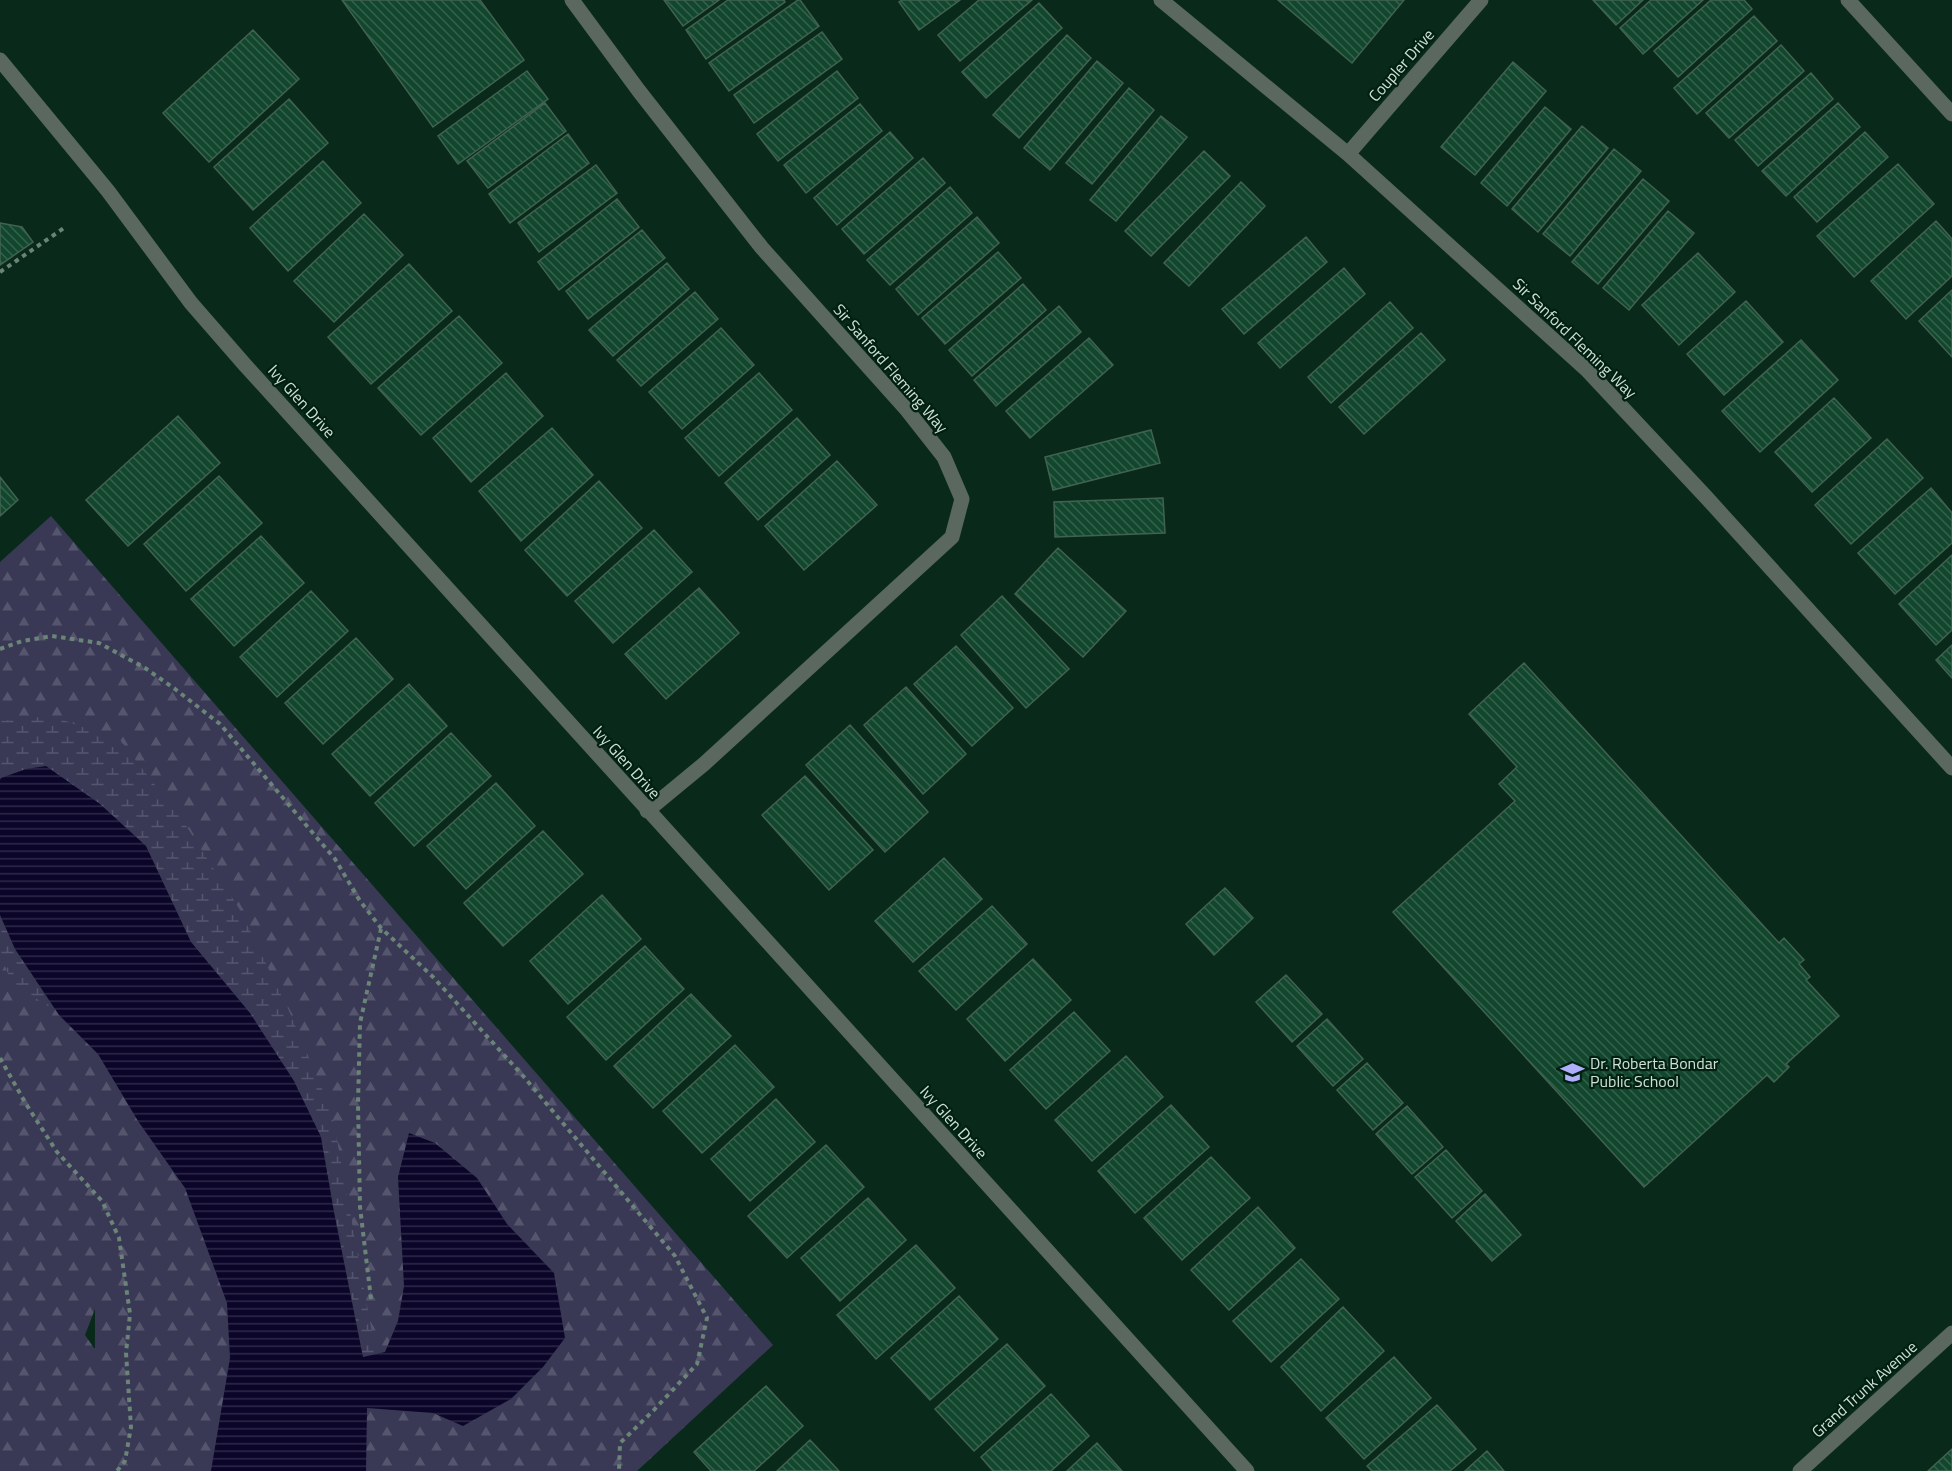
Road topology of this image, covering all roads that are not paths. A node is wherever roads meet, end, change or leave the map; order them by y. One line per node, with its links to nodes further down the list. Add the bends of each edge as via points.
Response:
1 (572, 0): 9 (street, Sir Sanford Fleming Way, via 762,248 944,457 962,499 952,537 704,764)
2 (1161, 0): 7 (street, Sir Sanford Fleming Way)
3 (1481, 0): 7 (street, Coupler Drive)
4 (1848, 0): 6 (street)
5 (0, 60): 9 (street, Ivy Glen Drive, via 108,191 191,303)
6 (1952, 114)
7 (1348, 154): 8 (street, Sir Sanford Fleming Way, via 1588,371)
8 (1952, 768)
9 (647, 811): 11 (street, Ivy Glen Drive)
10 (1952, 1333): 12 (street, Grand Trunk Avenue)
11 (1247, 1471)
12 (1800, 1471)

